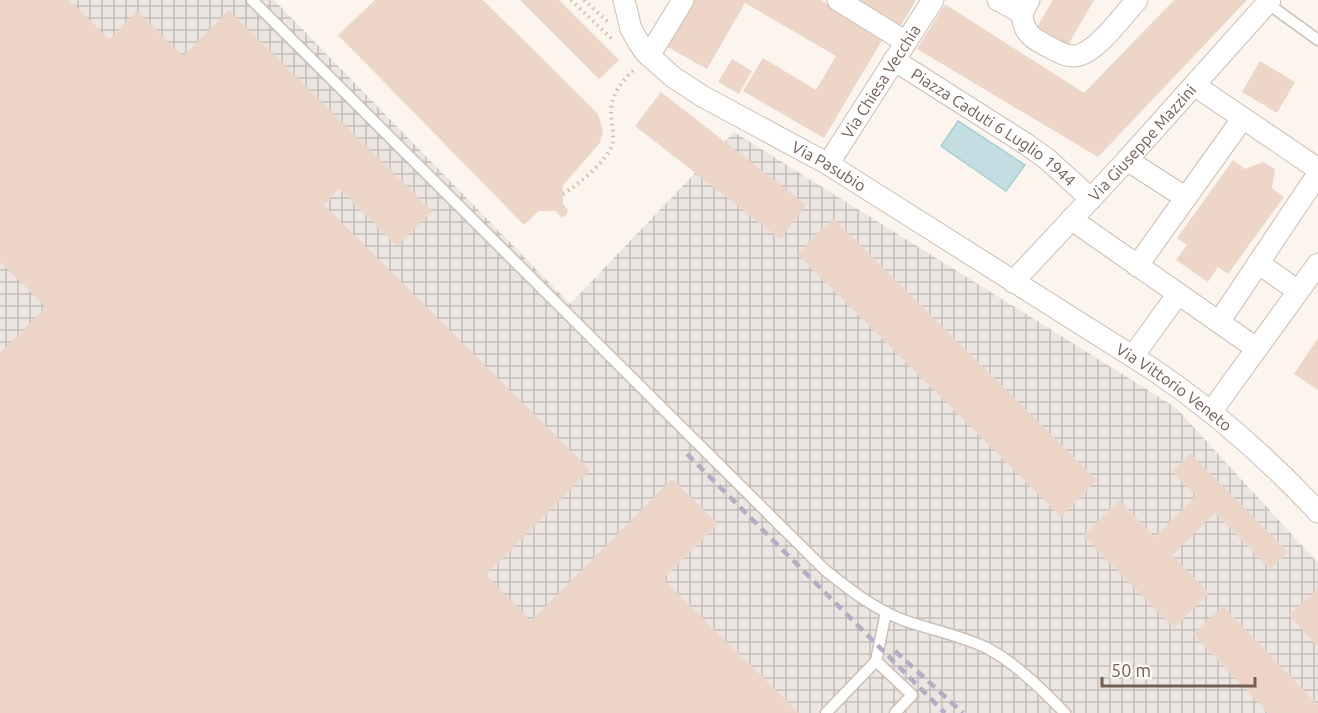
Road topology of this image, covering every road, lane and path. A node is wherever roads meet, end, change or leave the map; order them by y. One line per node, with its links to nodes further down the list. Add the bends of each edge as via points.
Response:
1 (252, 0): 36 (lane, via 814,559 857,595)
2 (571, 0): 13 (path, via 627,53)
3 (624, 0): 13 (street, Via Pasubio, via 631,29)
4 (683, 0): 13 (street)
5 (838, 0): 12 (street)
6 (933, 0): 12 (street, Via Chiesa Vecchia)
7 (998, 0): 10 (street)
8 (1137, 0): 10 (street, via 1090,50 1069,56 1026,32)
9 (1269, 1): 11 (lane); 15 (street, Via Giuseppe Mazzini)
10 (1026, 7)
11 (1318, 39)
12 (906, 42): 14 (street, Via Chiesa Vecchia)
13 (647, 54): 18 (street, Via Pasubio, via 694,92); 21 (path, via 611,103 613,136 608,152 574,188)
14 (894, 60): 18 (street, Via Chiesa Vecchia); 23 (street, Piazza Caduti 6 Luglio 1944, via 1026,144)
15 (1194, 85): 16 (street); 17 (street, Via Giuseppe Mazzini)
16 (1243, 118): 19 (street); 22 (street)
17 (1127, 160): 22 (street); 23 (street, Via Giuseppe Mazzini)
18 (828, 164): 28 (street, Via Pasubio)
19 (1318, 169)
20 (1318, 174): 25 (street)
21 (563, 194)
22 (1186, 198): 27 (street)
23 (1090, 199): 24 (street, Via Giuseppe Mazzini)
24 (1071, 219): 27 (street); 28 (street, Via Giuseppe Mazzini)
25 (1258, 263): 29 (street); 31 (street)
26 (1318, 264): 29 (street)
27 (1137, 266): 30 (street)
28 (1013, 282): 33 (street, Via Vittorio Veneto)
29 (1298, 291): 32 (street)
30 (1178, 294): 31 (street); 33 (street)
31 (1219, 322): 32 (street)
32 (1256, 348): 34 (street)
33 (1133, 356): 34 (street, Via Vittorio Veneto)
34 (1211, 412): 35 (street, Via Vittorio Veneto)
35 (1318, 512)
36 (886, 612): 37 (lane); 40 (lane, via 987,648 1025,674)
37 (876, 661): 38 (lane); 39 (lane, via 912,695)
38 (826, 713)
39 (895, 713)
40 (1065, 713)

